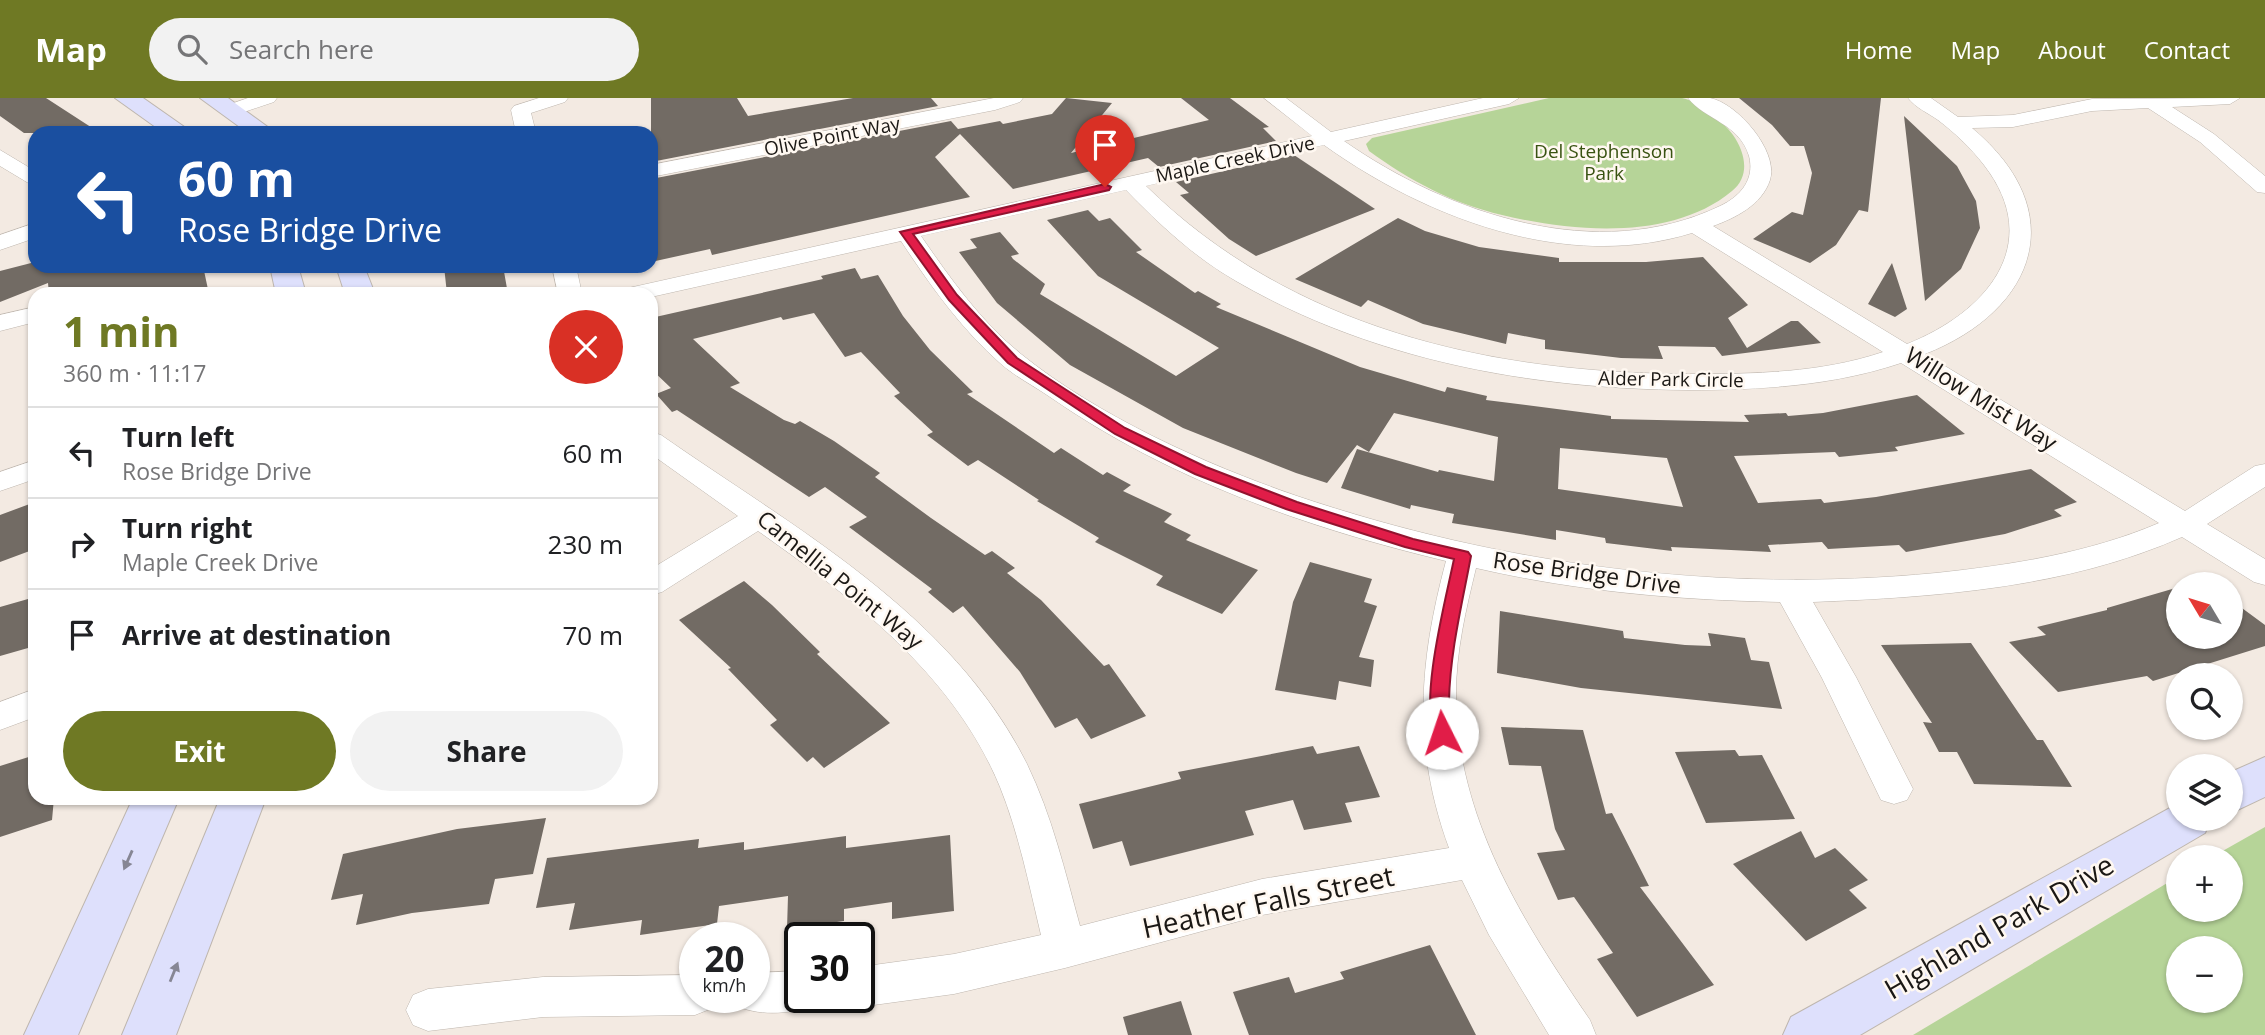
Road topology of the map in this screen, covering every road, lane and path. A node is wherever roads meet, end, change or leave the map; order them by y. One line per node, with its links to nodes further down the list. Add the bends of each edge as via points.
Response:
1 (127, 98): 13 (main road)
2 (267, 98): 11 (street)
3 (558, 98): 15 (street, via 521,110)
4 (1013, 98): 18 (street, Olive Point Way)
5 (1274, 98): 16 (street)
6 (1509, 98): 16 (street, Maple Creek Drive)
7 (1698, 98): 22 (street, via 1749,138 1762,171 1748,197)
8 (1917, 98): 12 (street, Alder Park Circle)
9 (2230, 98): 10 (street)
10 (2148, 100): 12 (street, via 2012,121); 21 (street, via 2207,138)
11 (222, 104): 14 (main road)
12 (1956, 123): 29 (street, Alder Park Circle, via 2006,179 2017,201 2022,244 2016,267 1990,304 1968,322)
13 (170, 126)
14 (254, 126)
15 (524, 126)
16 (1327, 139): 20 (street, Maple Creek Drive); 22 (street, via 1409,192 1496,223 1593,236)
17 (0, 156): 19 (street)
18 (658, 170)
19 (28, 176)
20 (1130, 182): 23 (street, Maple Creek Drive); 29 (street, Alder Park Circle, via 1189,239 1270,291 1390,340 1478,362 1630,382 1733,382 1826,373)
21 (2265, 187)
22 (1696, 226): 29 (street, Willow Mist Way)
23 (906, 232): 26 (street, Maple Creek Drive); 36 (street, Rose Bridge Drive, via 953,298 1013,360 1120,431 1200,470 1291,505)
24 (28, 233): 25 (street)
25 (0, 243)
26 (658, 288)
27 (28, 316): 28 (street)
28 (0, 323)
29 (1906, 352): 35 (street, Willow Mist Way)
30 (658, 446): 34 (street, Camellia Point Way)
31 (28, 472): 33 (street)
32 (2265, 474): 35 (street, Rose Bridge Drive)
33 (0, 482)
34 (761, 515): 38 (street); 47 (street, Camellia Point Way, via 889,615 972,702 1025,803)
35 (2185, 524): 37 (street, Willow Mist Way); 39 (street, Rose Bridge Drive, via 2104,554 2002,578)
36 (1463, 556): 39 (street, Rose Bridge Drive, via 1629,582); 46 (street, via 1446,630 1439,713 1453,795)
37 (2265, 574)
38 (658, 580)
39 (1792, 593): 42 (street)
40 (2265, 775): 41 (main road)
41 (2243, 787)
42 (1894, 789)
43 (153, 805): 51 (main road, one-way to 51)
44 (240, 805): 52 (main road, one-way to 44)
45 (2167, 831): 54 (main road, Highland Park Drive)
46 (1472, 861): 47 (street, Heather Falls Street, via 1232,904); 53 (street, via 1522,957)
47 (1065, 949): 48 (street, Heather Falls Street)
48 (875, 985)
49 (679, 995): 50 (street, via 543,997)
50 (428, 1010)
51 (51, 1035)
52 (149, 1035)
53 (1574, 1035)
54 (1810, 1035)

